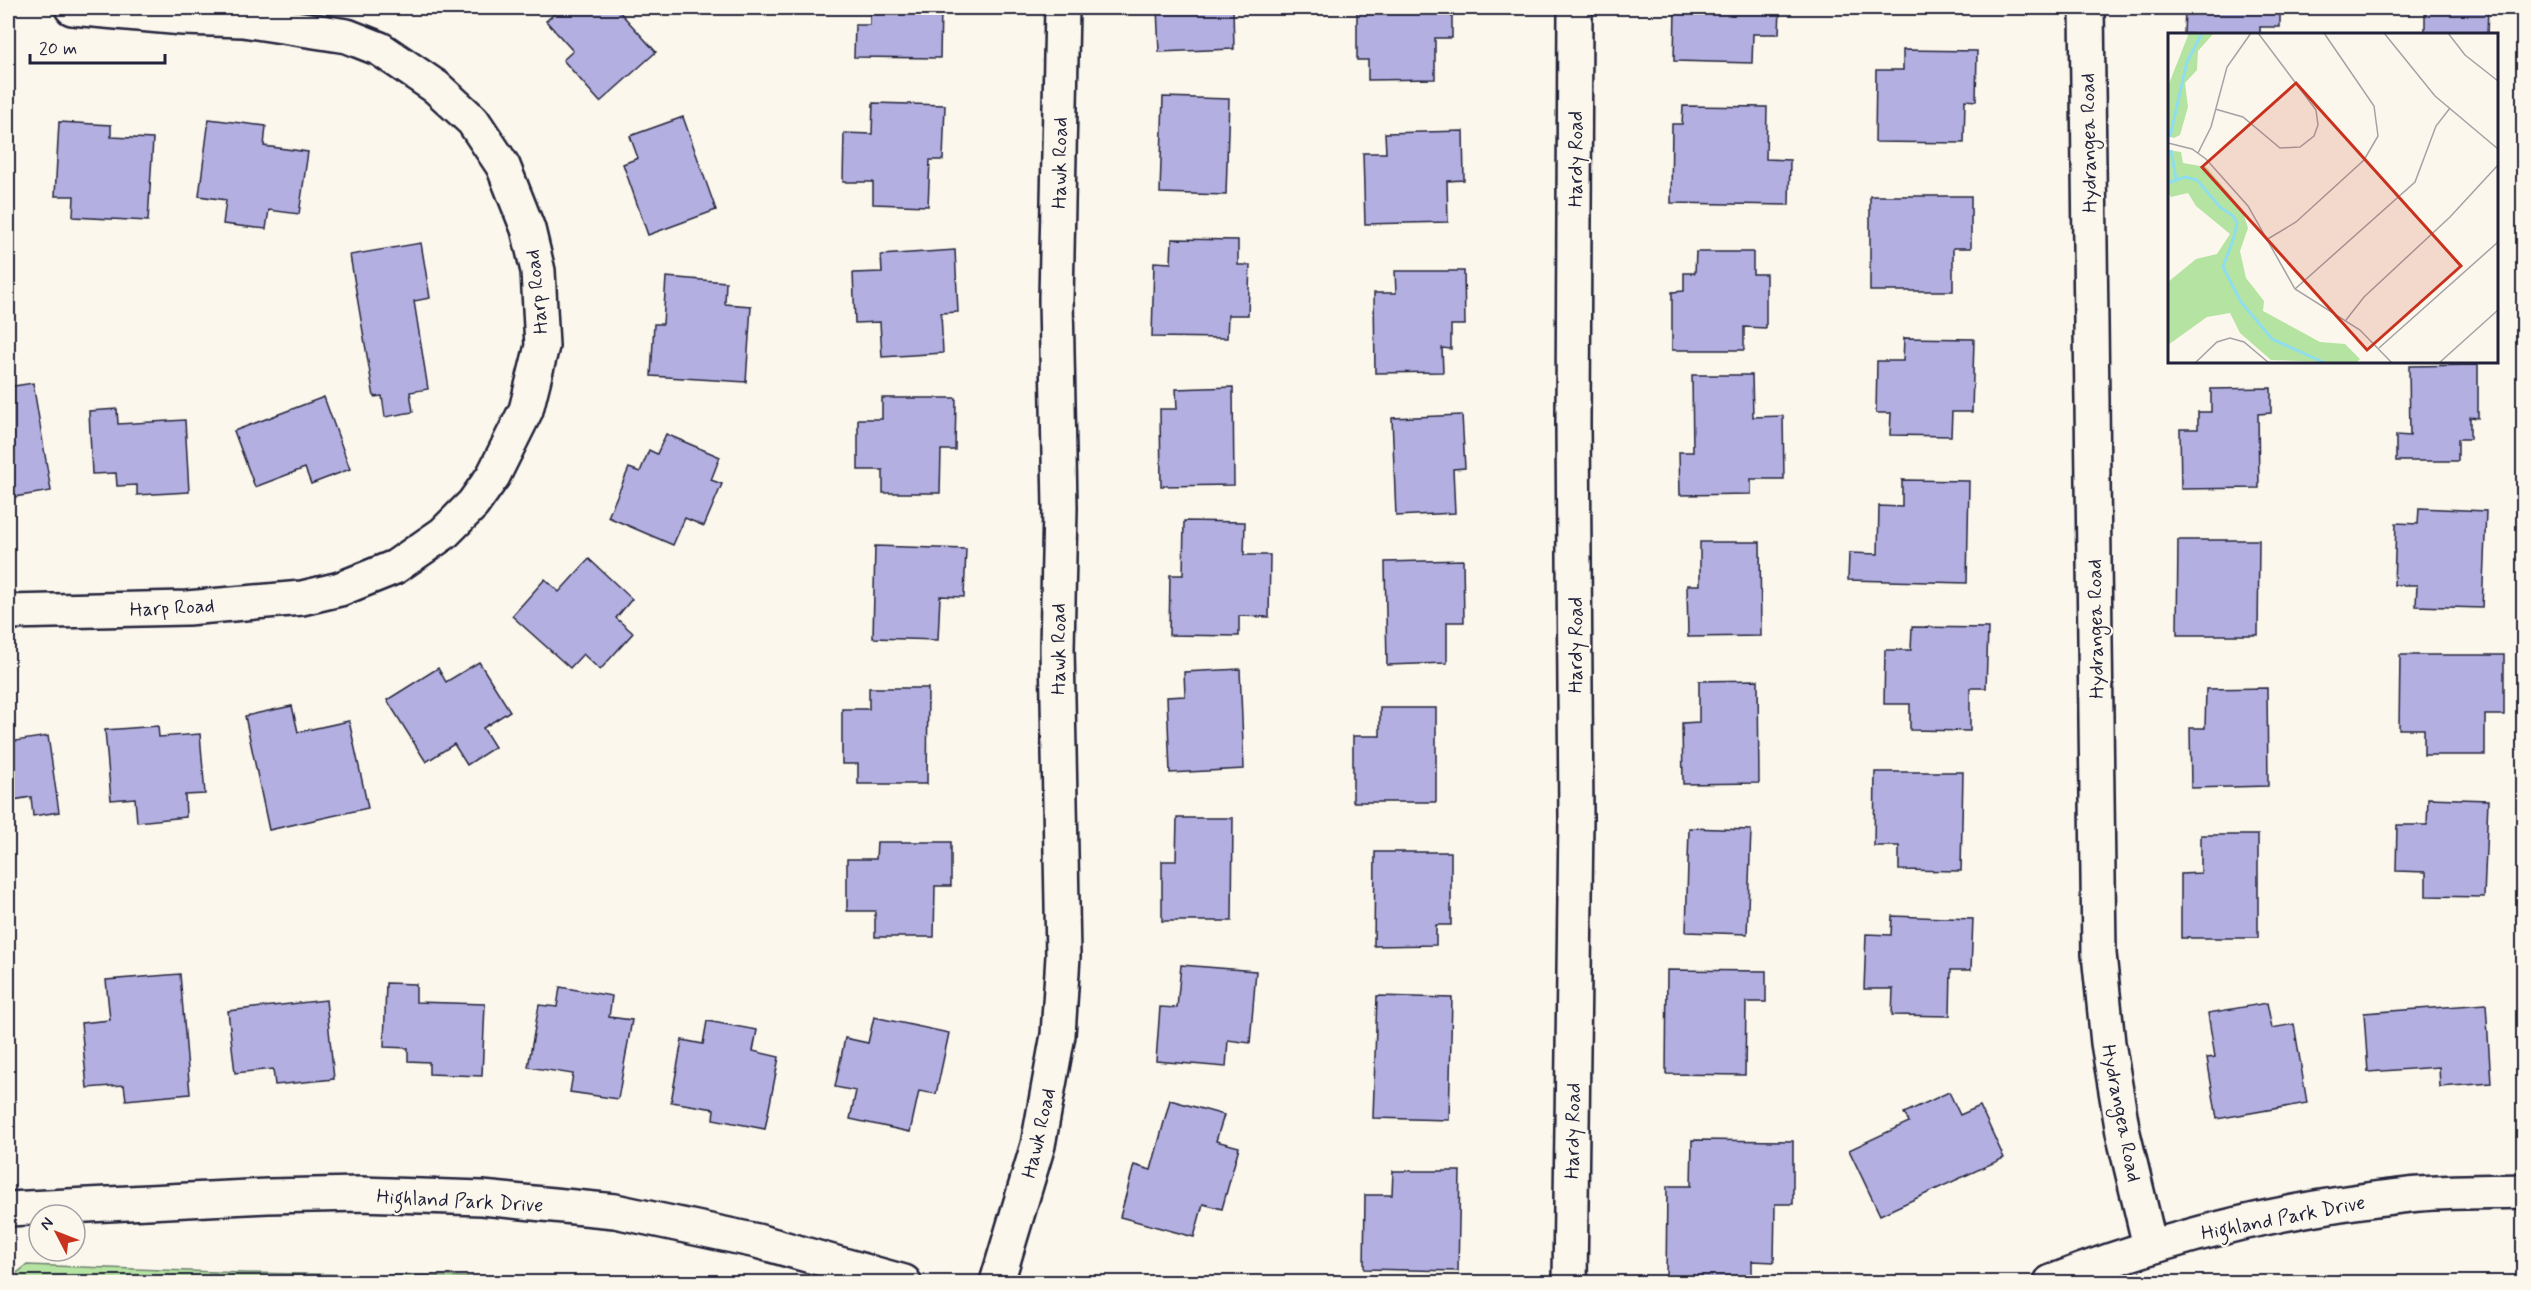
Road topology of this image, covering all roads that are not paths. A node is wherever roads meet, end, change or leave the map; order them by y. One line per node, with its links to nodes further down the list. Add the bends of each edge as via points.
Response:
1 (72, 8): 5 (street, Harp Road, via 243,20 347,36 380,50 436,87 473,121 503,166 528,229 538,271 542,346 526,410 493,476 473,504 444,533 395,567 340,590 302,598 187,608)
2 (1062, 8): 10 (street, Hawk Road, via 1056,300 1063,956 1058,1035 1038,1145)
3 (1575, 8): 11 (street, Hardy Road, via 1576,818)
4 (2086, 8): 8 (street, Hydrangea Road, via 2099,954 2123,1132)
5 (8, 612)
6 (2523, 1191): 8 (street, Highland Park Drive, via 2412,1195 2326,1205)
7 (8, 1209): 9 (street, Highland Park Drive, via 268,1196 482,1198 615,1211 756,1241)
8 (2150, 1246): 12 (street, Highland Park Drive)
9 (904, 1282)
10 (997, 1282)
11 (1570, 1282)
12 (2051, 1282)

